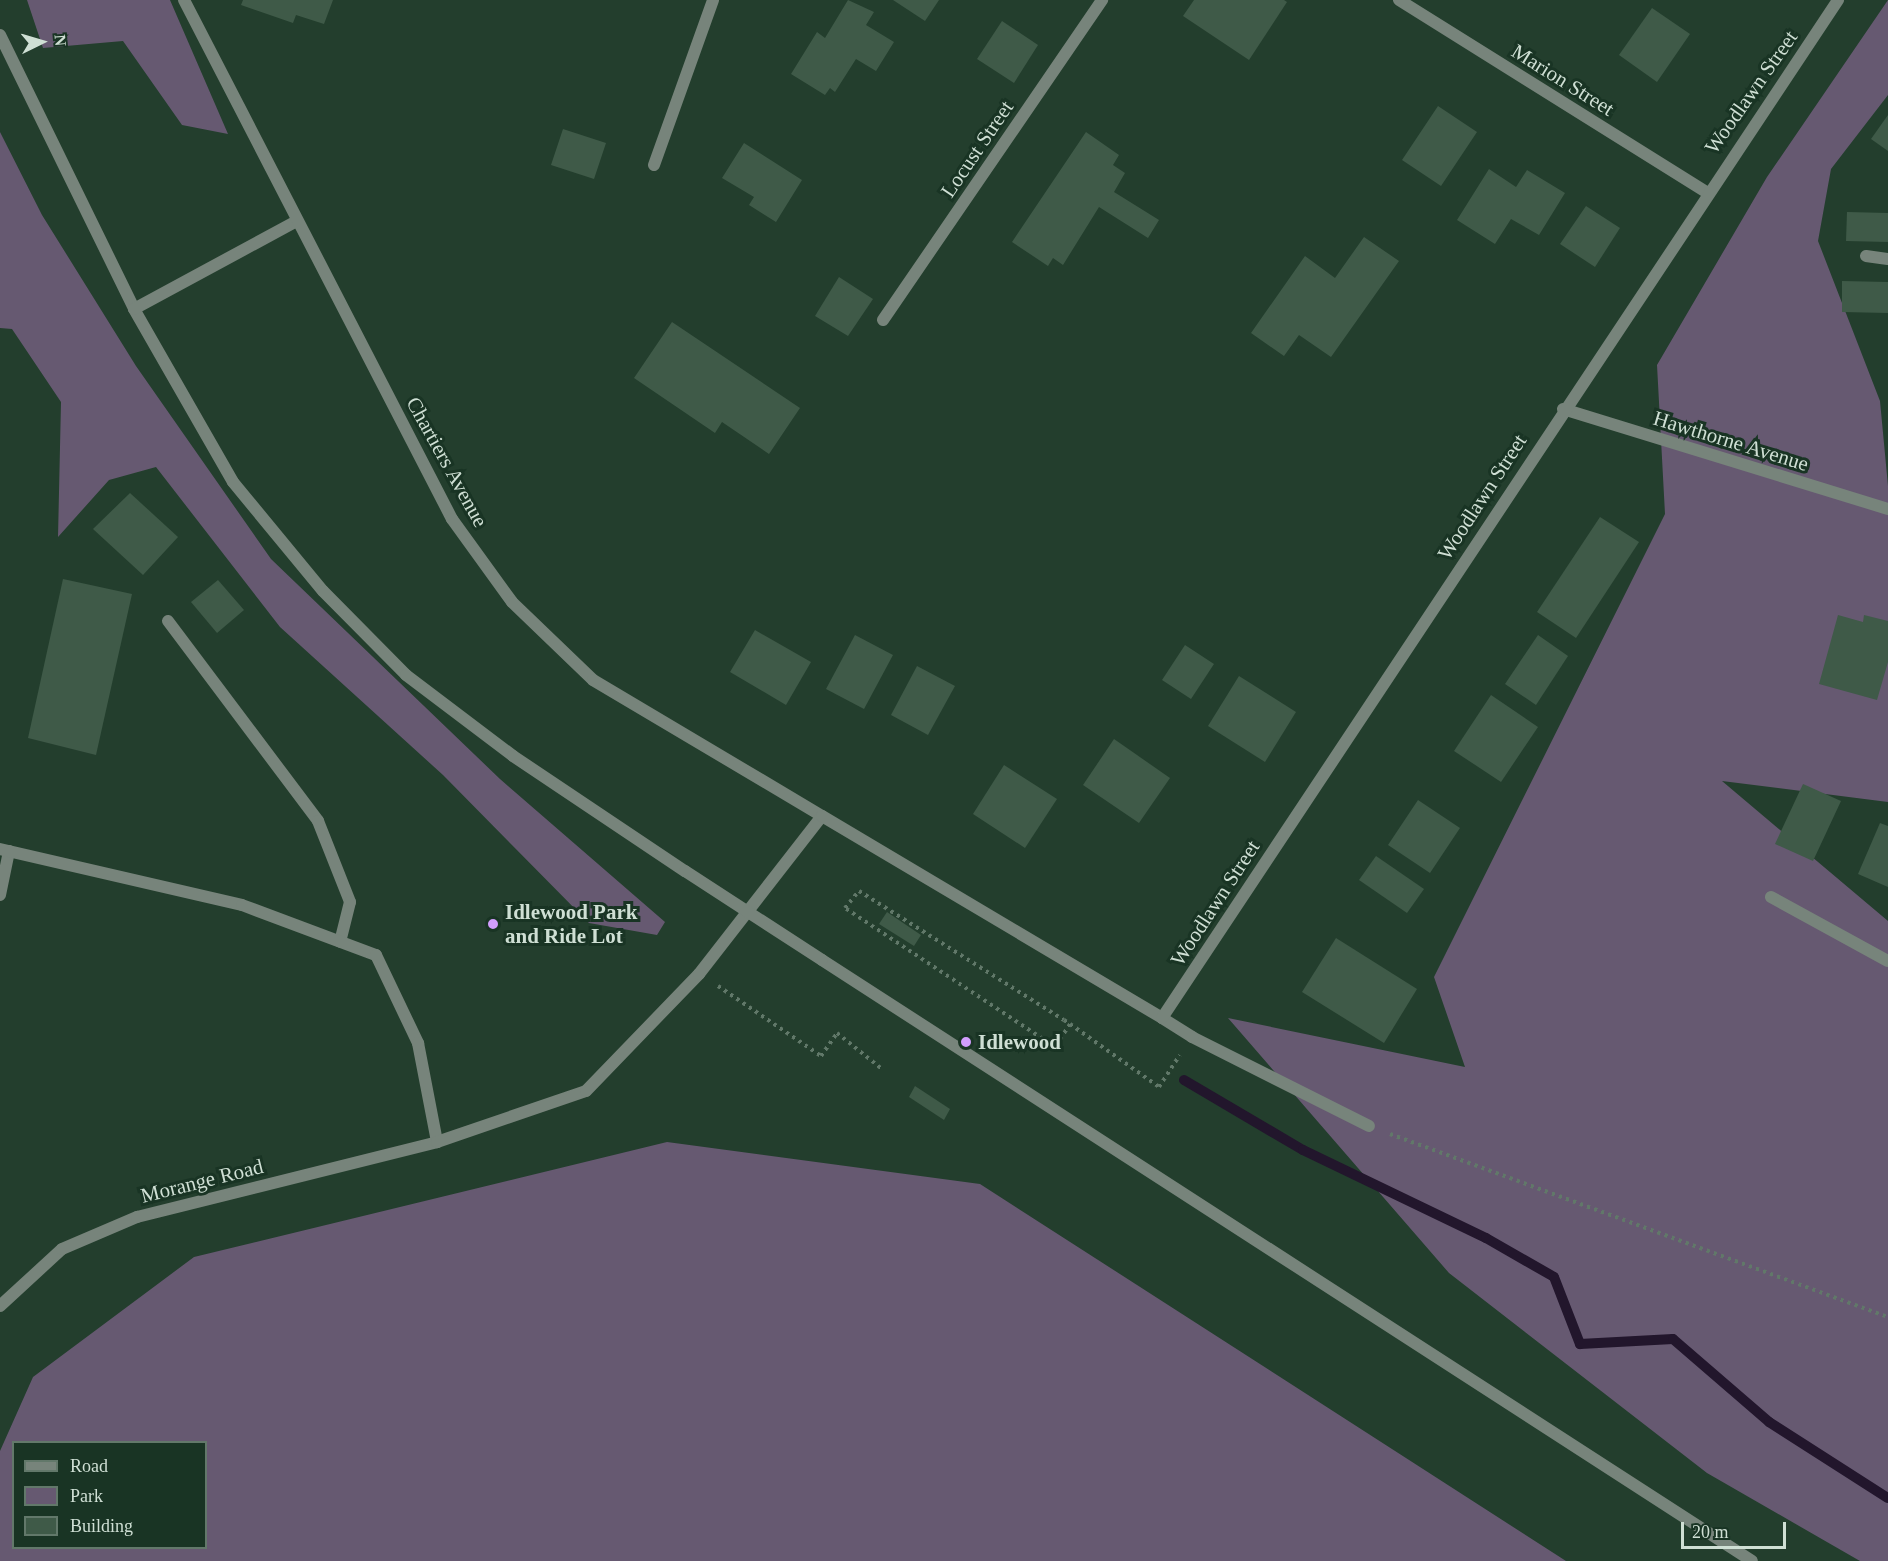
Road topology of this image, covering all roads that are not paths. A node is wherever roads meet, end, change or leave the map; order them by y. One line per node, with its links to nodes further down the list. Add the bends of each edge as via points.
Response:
1 (184, 0): 7 (street, Chartiers Avenue)
2 (195, 0): 7 (street)
3 (714, 0): 9 (street)
4 (1102, 0): 15 (street, Locust Street)
5 (1400, 0): 10 (street, Marion Street)
6 (1838, 0): 10 (street, Woodlawn Street)
7 (190, 15): 11 (street, Chartiers Avenue)
8 (0, 35): 14 (street)
9 (654, 165)
10 (1706, 192): 16 (street, Woodlawn Street)
11 (297, 221): 14 (street); 19 (street, Chartiers Avenue, via 452,519 512,602 593,680)
12 (1866, 256): 13 (street)
13 (1888, 259)
14 (134, 309): 29 (street, bridge, via 233,482 323,591 406,675 513,756 686,871)
15 (884, 320)
16 (1563, 409): 17 (street, Hawthorne Avenue); 25 (street, Woodlawn Street)
17 (1888, 509)
18 (168, 621): 23 (street, via 318,821 350,902)
19 (822, 816): 25 (street, Chartiers Avenue); 27 (street, Morange Road, via 699,974 586,1091)
20 (4, 850): 21 (street); 23 (street, via 242,905)
21 (0, 895)
22 (1771, 897): 24 (street)
23 (340, 942): 27 (street, via 376,955 418,1043)
24 (1888, 961)
25 (1162, 1018): 26 (street, Chartiers Avenue)
26 (1369, 1126)
27 (437, 1142): 28 (street, Morange Road, via 137,1217 62,1249)
28 (0, 1306)
29 (1752, 1561)

